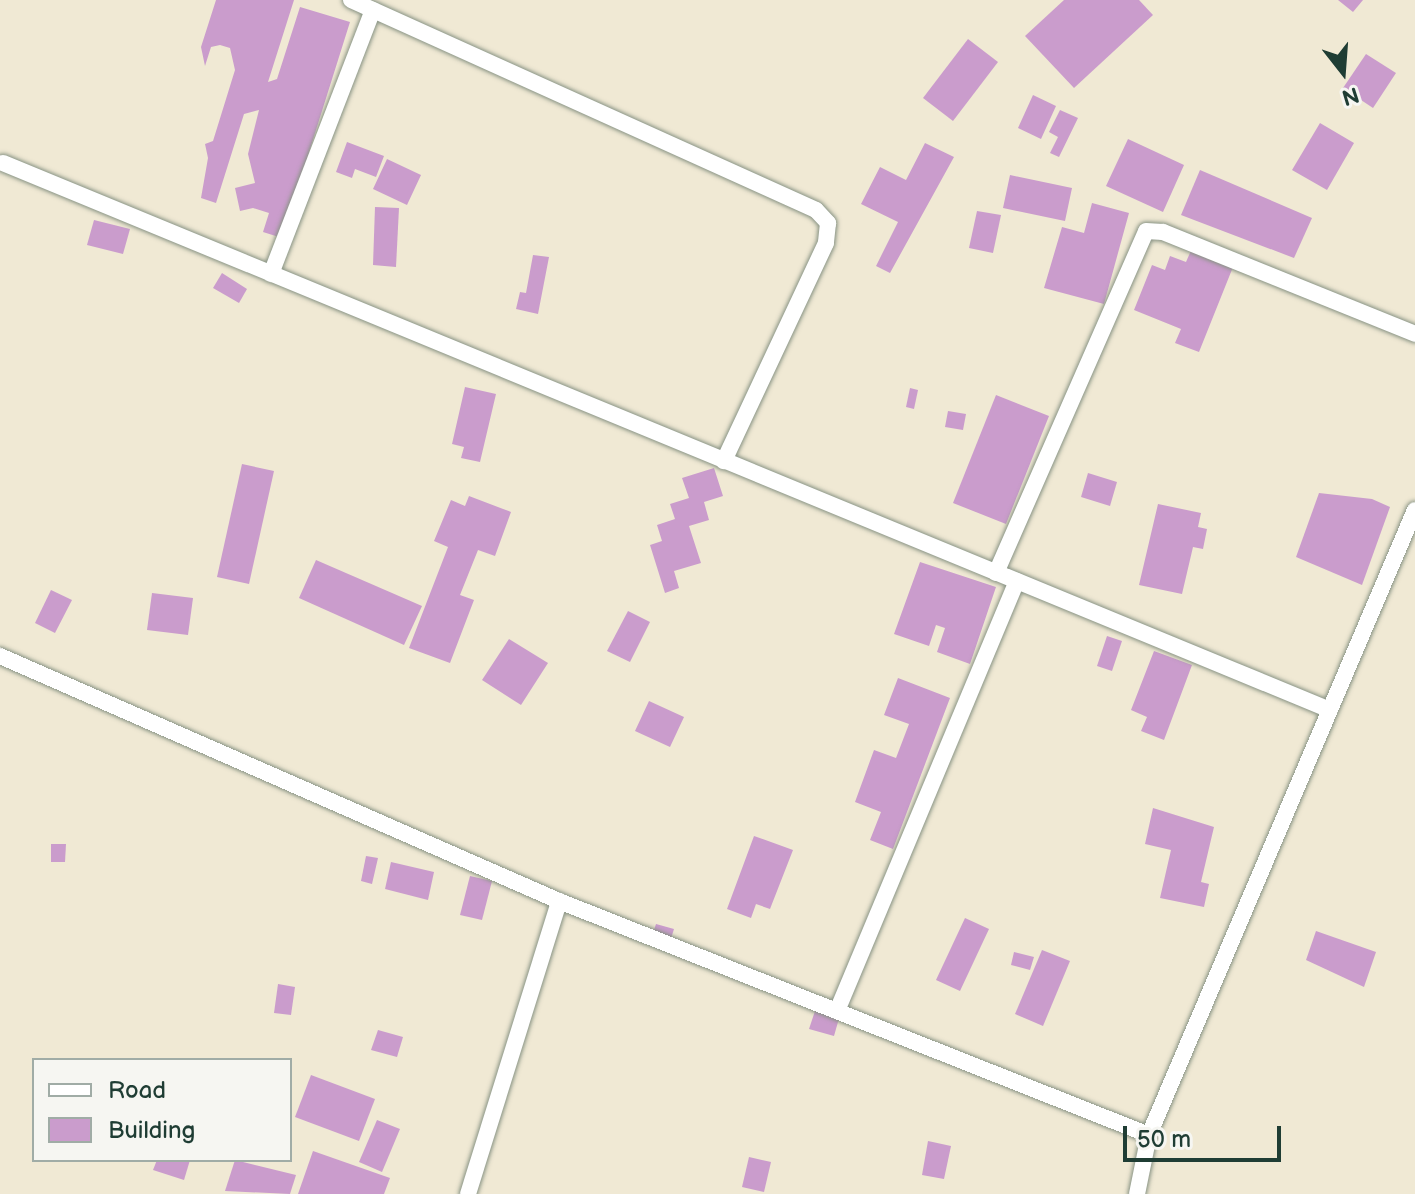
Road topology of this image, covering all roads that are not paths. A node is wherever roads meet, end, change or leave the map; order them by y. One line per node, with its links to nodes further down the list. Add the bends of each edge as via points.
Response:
1 (351, 0): 2 (street)
2 (373, 10): 4 (street); 6 (street, via 816,210 828,223 826,243)
3 (3, 163): 4 (street)
4 (271, 274): 6 (street)
5 (1415, 334): 8 (street, via 1163,232 1146,231)
6 (724, 461): 8 (street)
7 (1415, 510): 11 (street)
8 (996, 573): 9 (street)
9 (1017, 581): 11 (street); 13 (street)
10 (0, 656): 12 (street)
11 (1330, 710): 14 (street)
12 (559, 901): 13 (street); 15 (street)
13 (837, 1011): 14 (street)
14 (1149, 1135): 16 (street)
15 (468, 1194)
16 (1137, 1194)

